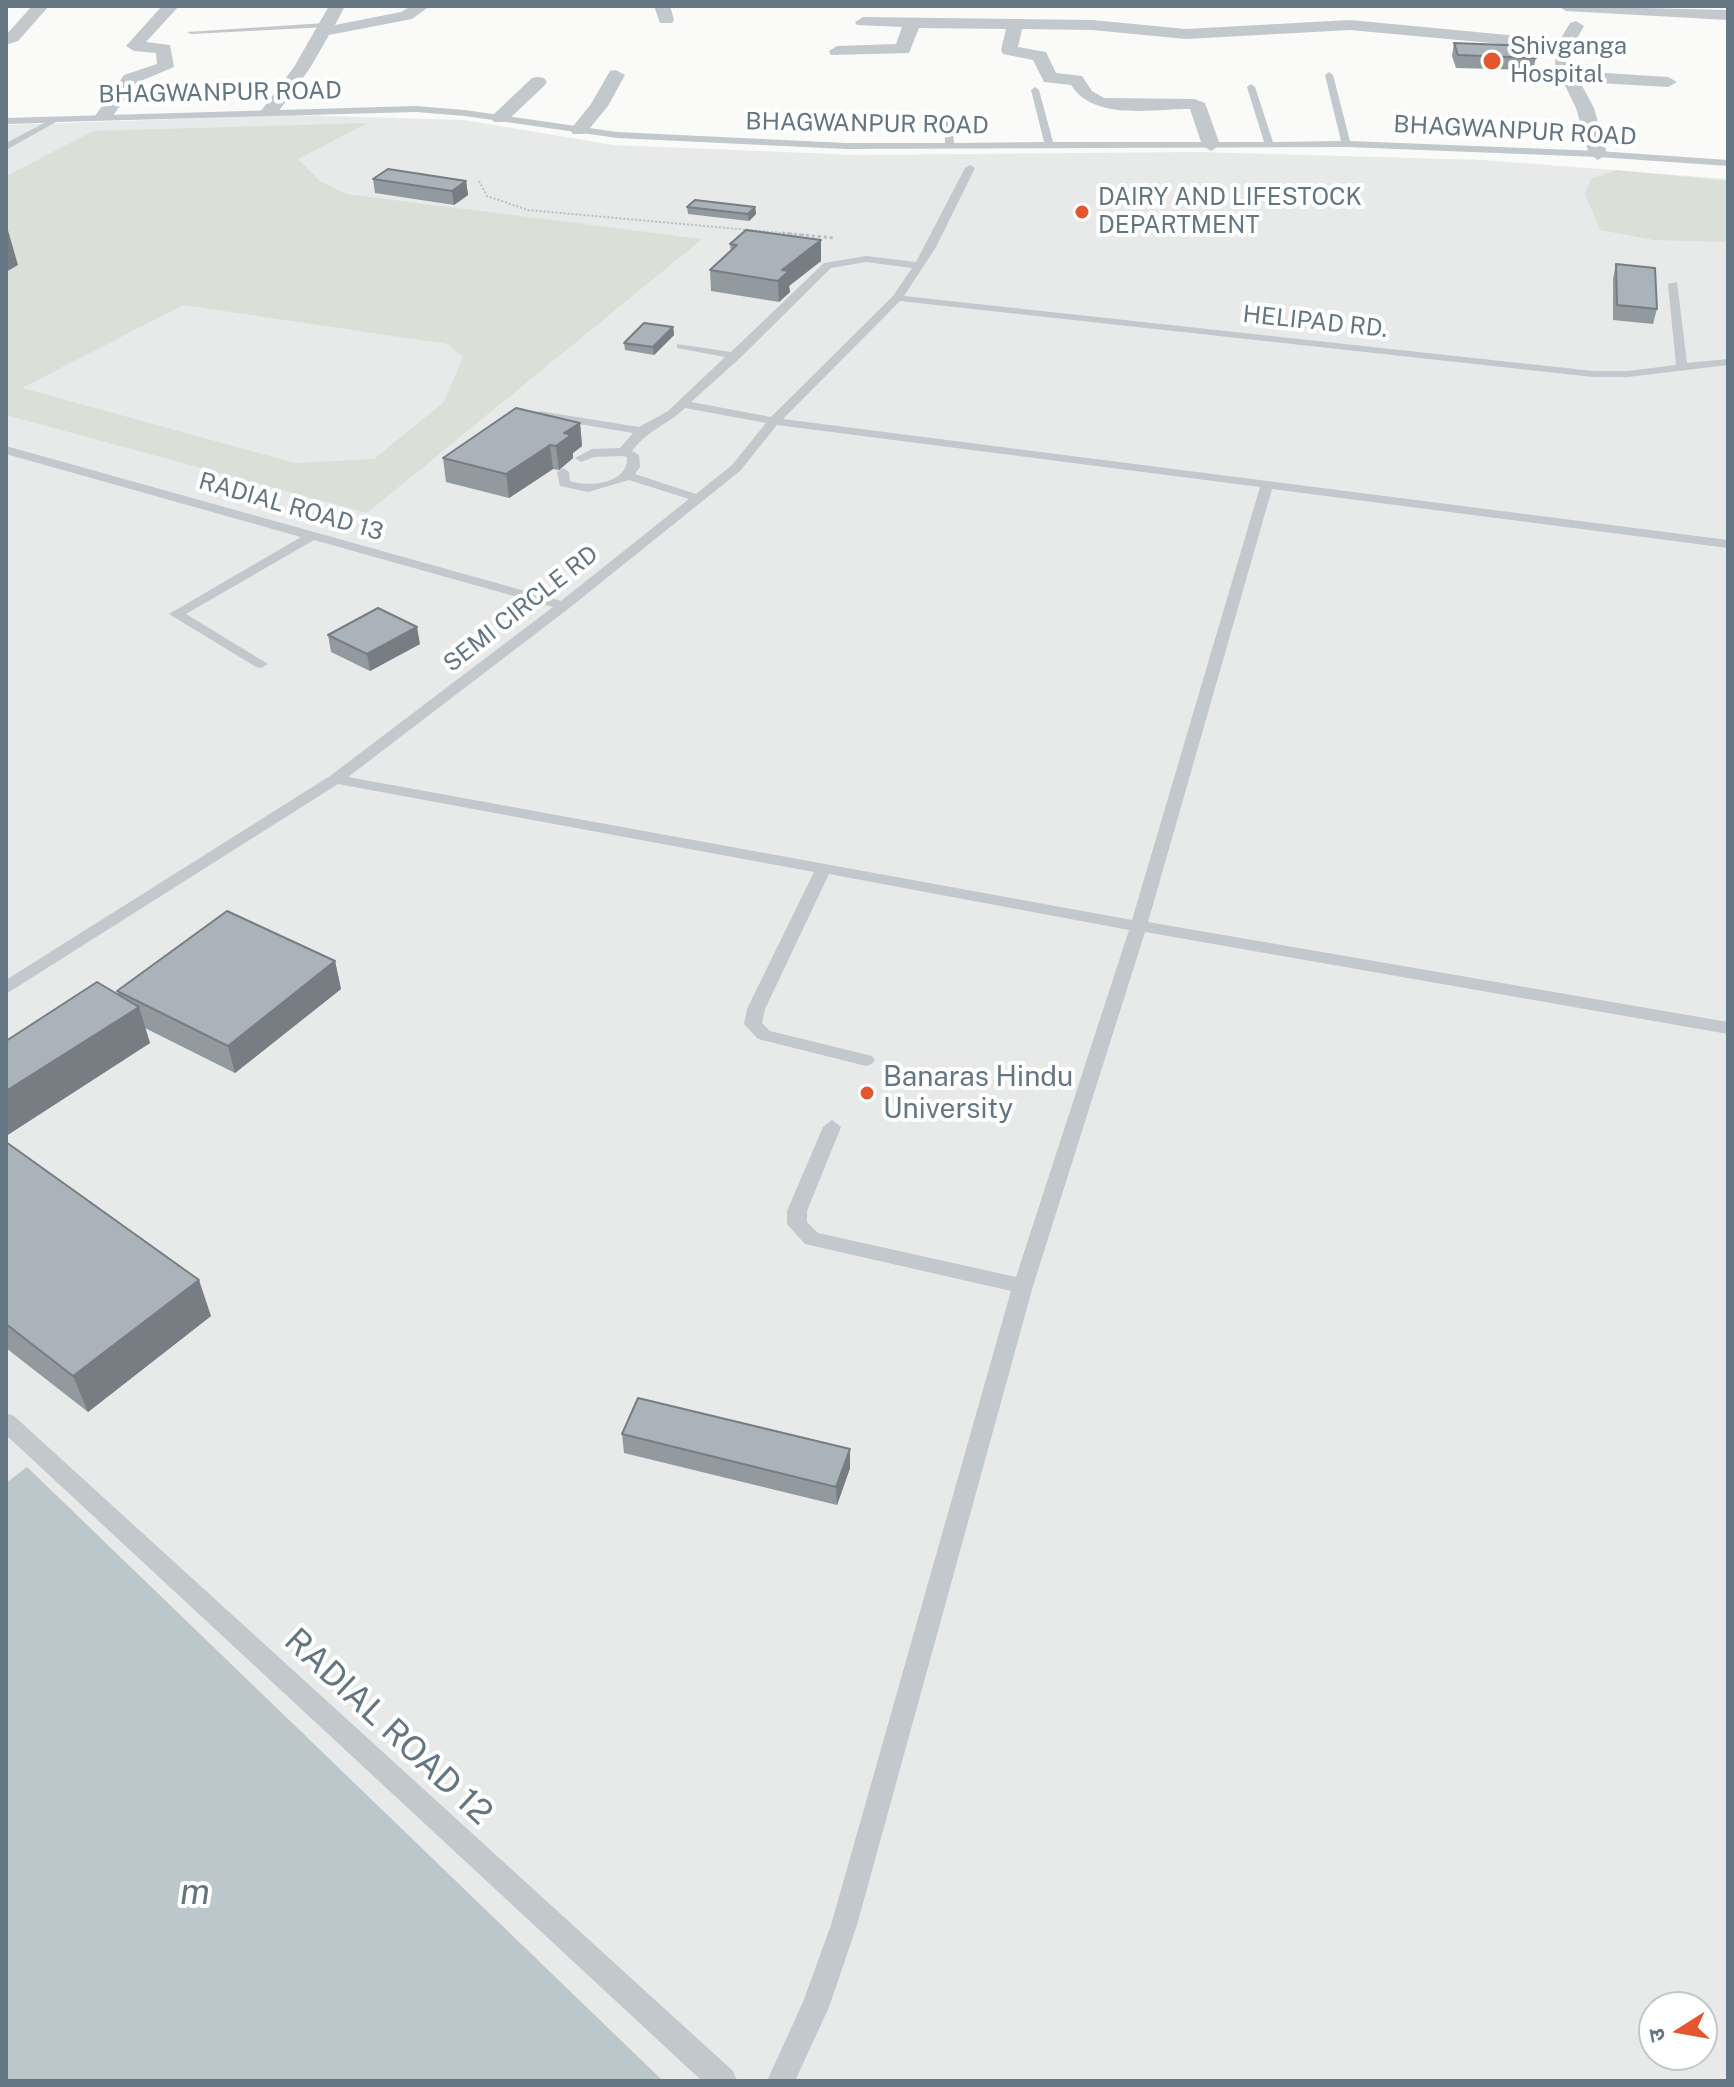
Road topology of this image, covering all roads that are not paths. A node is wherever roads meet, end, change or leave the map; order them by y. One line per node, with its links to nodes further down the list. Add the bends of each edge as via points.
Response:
1 (41, 6): 12 (street)
2 (171, 6): 23 (street, via 134,46 164,49 166,67 130,79)
3 (337, 6): 10 (street)
4 (422, 6): 10 (street, via 406,16)
5 (1569, 6): 6 (street); 13 (street, via 1583,28)
6 (1728, 15)
7 (863, 22): 8 (street)
8 (912, 23): 9 (street); 14 (street, via 903,49)
9 (1015, 26): 13 (street, via 1112,26 1186,34 1350,25); 30 (street, via 1009,50 1040,56 1050,78 1076,80 1086,95 1101,103 1194,104)
10 (323, 29): 11 (lane); 22 (street)
11 (191, 32)
12 (6, 40)
13 (1565, 45): 17 (street, via 1563,65)
14 (837, 51)
15 (616, 75): 28 (street)
16 (1329, 75): 29 (lane)
17 (1570, 76): 19 (street); 35 (street)
18 (538, 82): 25 (street)
19 (1668, 82)
20 (1251, 87): 31 (lane)
21 (1035, 90): 32 (lane)
22 (270, 111): 23 (lane, BHAGWANPUR ROAD); 25 (lane, BHAGWANPUR ROAD, via 416,109)
23 (104, 116): 24 (lane, BHAGWANPUR ROAD)
24 (56, 118): 27 (lane, BHAGWANPUR ROAD); 33 (lane)
25 (500, 118): 28 (lane, BHAGWANPUR ROAD)
26 (948, 119): 34 (lane)
27 (6, 121)
28 (579, 130): 34 (lane, BHAGWANPUR ROAD, via 831,146)
29 (1346, 144): 31 (lane, BHAGWANPUR ROAD); 35 (lane, BHAGWANPUR ROAD)
30 (1211, 145): 31 (lane, BHAGWANPUR ROAD); 32 (lane, BHAGWANPUR ROAD)
31 (1270, 145)
32 (1049, 146): 34 (lane, BHAGWANPUR ROAD)
33 (6, 147)
34 (950, 147)
35 (1598, 154): 36 (lane, BHAGWANPUR ROAD)
36 (1728, 163)
37 (970, 168): 38 (lane, SEMI CIRCLE RD)
38 (920, 266): 40 (lane, SEMI CIRCLE RD); 42 (lane, via 866,259 828,265)
39 (1673, 284): 44 (lane)
40 (897, 298): 44 (lane, HELIPAD RD., via 1593,374); 47 (lane, SEMI CIRCLE RD)
41 (681, 346): 42 (lane)
42 (736, 356): 45 (lane)
43 (1728, 362): 44 (lane, HELIPAD RD.)
44 (1682, 368)
45 (683, 404): 47 (lane); 48 (lane)
46 (543, 414): 48 (lane)
47 (774, 421): 54 (lane); 55 (lane, SEMI CIRCLE RD, via 736,468)
48 (641, 431): 50 (lane)
49 (6, 450): 56 (lane, RADIAL ROAD 13)
50 (624, 452): 51 (lane); 53 (lane, via 633,455)
51 (581, 458)
52 (563, 472): 53 (lane, via 564,483 576,489 606,486)
53 (628, 476): 55 (lane)
54 (1267, 485): 57 (lane); 62 (lane)
55 (697, 498): 58 (lane, SEMI CIRCLE RD)
56 (312, 536): 58 (lane, RADIAL ROAD 13); 59 (lane, via 176,614)
57 (1728, 544)
58 (563, 606): 60 (lane, SEMI CIRCLE RD)
59 (261, 664)
60 (335, 779): 61 (lane); 63 (lane, SEMI CIRCLE RD)
61 (824, 868): 62 (lane); 65 (lane, via 753,1024 764,1035)
62 (1139, 926): 64 (lane); 67 (lane)
63 (6, 988)
64 (1728, 1028)
65 (866, 1060)
66 (832, 1127): 67 (lane, via 797,1211 797,1224 812,1239)
67 (1023, 1286): 70 (lane, via 844,1925)
68 (6, 1422): 69 (lane, RADIAL ROAD 12)
69 (723, 2081)
70 (781, 2081)

